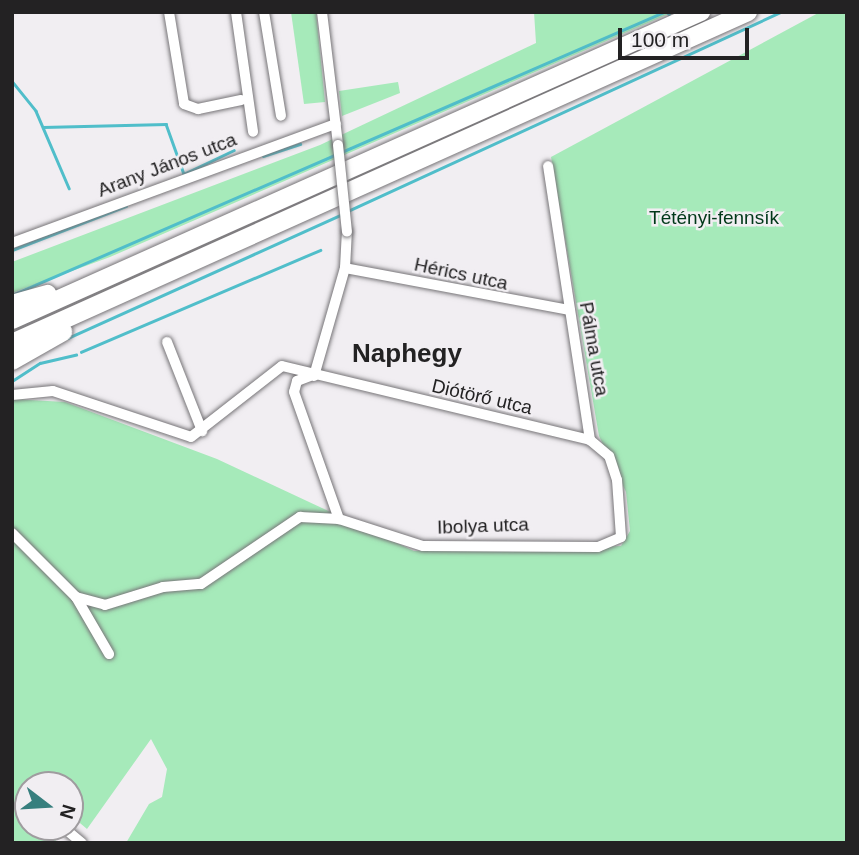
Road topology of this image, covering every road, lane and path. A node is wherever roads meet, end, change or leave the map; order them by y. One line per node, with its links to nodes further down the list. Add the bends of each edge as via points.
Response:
1 (169, 12): 7 (street, via 184,104 198,108)
2 (236, 12): 10 (street)
3 (264, 12): 8 (street)
4 (322, 12): 9 (street)
5 (701, 12): 14 (highway)
6 (748, 12): 15 (highway)
7 (241, 100)
8 (281, 116)
9 (335, 124): 12 (street, Arany János utca); 13 (street, bridge, via 347,232)
10 (253, 132)
11 (548, 166): 17 (street, Pálma utca)
12 (12, 243)
13 (345, 268): 17 (street, Hérics utca, via 558,313); 23 (street)
14 (112, 275): 16 (highway); 18 (highway)
15 (144, 285): 20 (highway); 21 (highway, via 111,311)
16 (12, 304)
17 (569, 310): 27 (street, Pálma utca)
18 (12, 320)
19 (167, 342): 26 (street)
20 (12, 343)
21 (12, 361)
22 (286, 367): 23 (street, Diótörő utca); 24 (street); 26 (street, via 254,383)
23 (314, 376): 24 (street, via 297,381); 27 (street, Diótörő utca)
24 (294, 392): 28 (street)
25 (12, 395): 26 (street, via 31,389 66,395 186,437)
26 (202, 431)
27 (590, 439): 29 (street, Pálma utca, via 609,456)
28 (339, 519): 29 (street, Ibolya utca, via 423,546 609,546); 31 (street, via 300,517 201,584 163,587 119,603)
29 (624, 527)
30 (12, 533): 31 (street)
31 (76, 597): 32 (street)
32 (109, 654)

